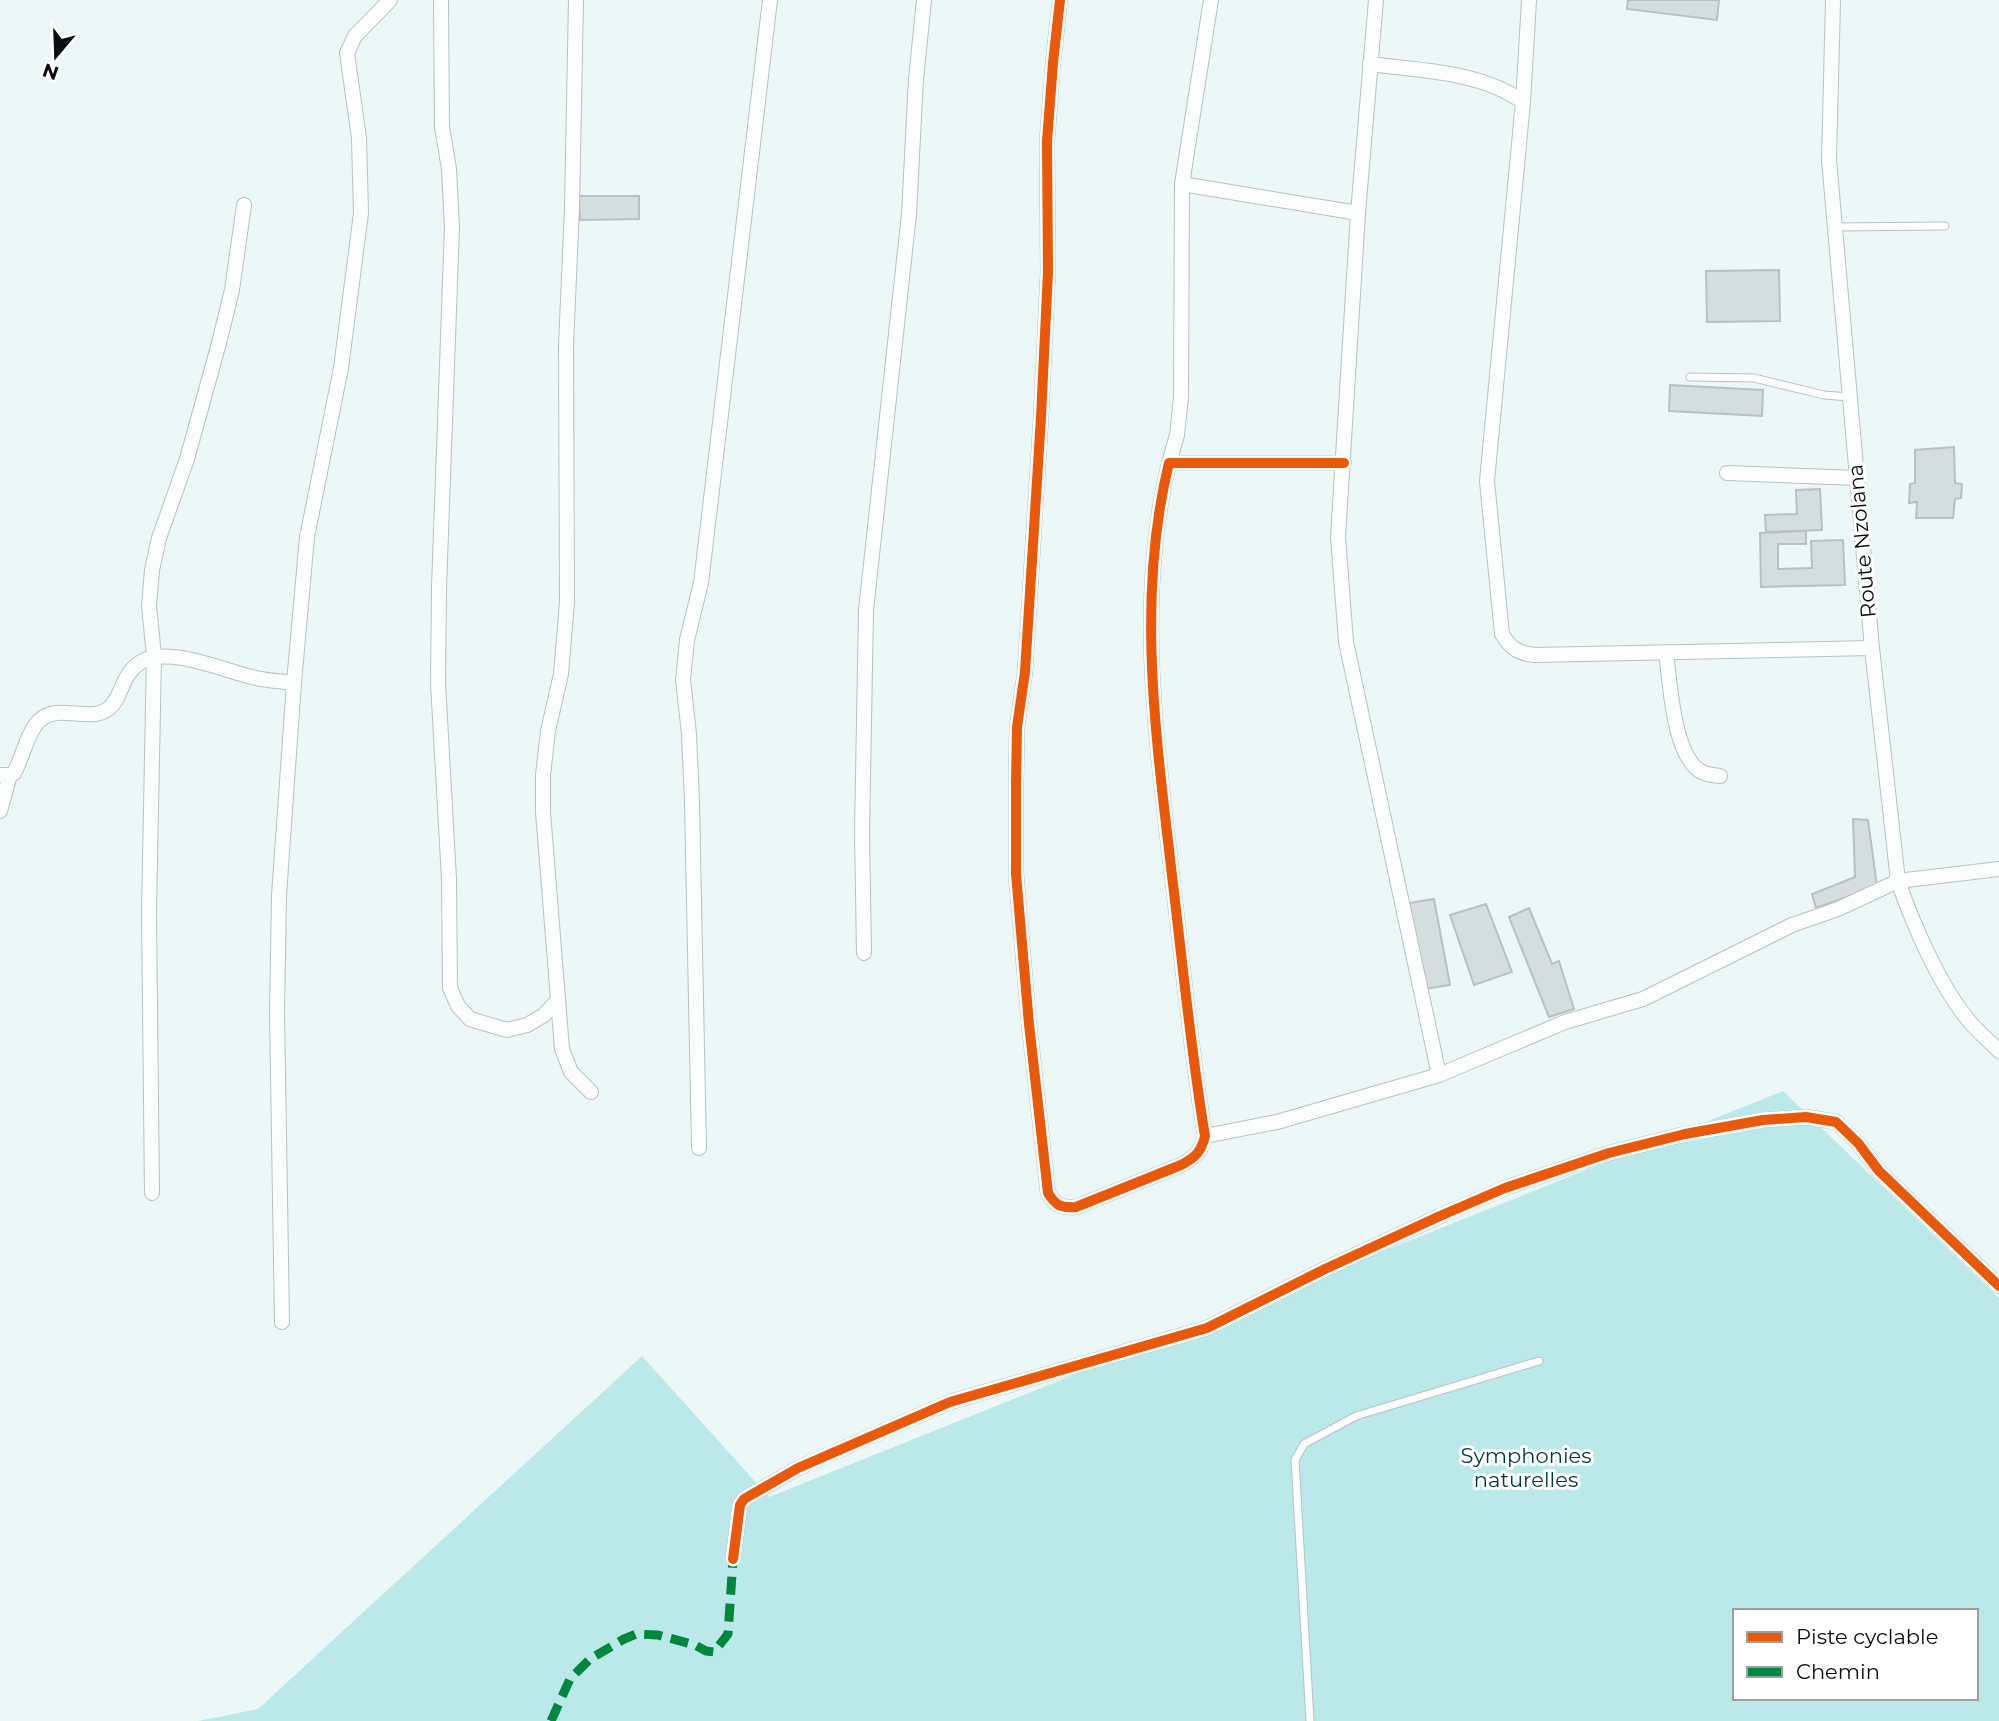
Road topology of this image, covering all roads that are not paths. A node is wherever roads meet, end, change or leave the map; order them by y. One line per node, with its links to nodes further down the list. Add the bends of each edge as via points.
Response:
1 (390, 0): 27 (street, via 355,36 347,53 359,138 361,213 341,368 307,537)
2 (441, 0): 34 (street, via 442,127 452,227 438,683 450,988 470,1019 508,1030 544,1016)
3 (576, 0): 34 (street, via 566,346 567,602 561,674 543,775)
4 (770, 0): 39 (street, via 701,583 683,680 693,816)
5 (924, 0): 33 (street, via 909,214 866,610)
6 (1060, 0): 38 (street, via 1047,141 1042,404 1025,673 1017,727 1016,796 1016,874 1048,1193 1055,1204 1076,1207 1193,1159 1202,1150)
7 (1211, 0): 13 (street)
8 (1376, 0): 11 (street)
9 (1529, 0): 12 (street)
10 (1833, 0): 17 (street, Route Nzolana, via 1829,160)
11 (1370, 64): 12 (street, via 1468,78 1500,88); 15 (street)
12 (1523, 102): 25 (street, via 1487,481 1502,634 1510,647 1535,655)
13 (1182, 184): 15 (street); 20 (street, via 1181,397)
14 (244, 205): 26 (street, via 219,343 152,570 149,606)
15 (1358, 213): 21 (street)
16 (1945, 226): 17 (lane)
17 (1835, 227): 19 (street, Route Nzolana)
18 (1690, 377): 19 (lane, via 1754,378)
19 (1850, 397): 23 (street, Route Nzolana)
20 (1169, 463): 21 (street); 38 (street, via 1151,578 1154,717)
21 (1344, 463): 36 (street, via 1338,537 1346,642)
22 (1727, 473): 23 (street)
23 (1857, 478): 24 (street, Route Nzolana)
24 (1872, 648): 25 (street); 32 (street, Route Nzolana)
25 (1666, 652): 29 (street, via 1676,728 1689,759 1702,773)
26 (155, 656): 27 (street); 28 (street, via 133,668 107,710 49,714 39,720 18,766); 40 (street, via 149,912)
27 (294, 683): 42 (street, via 276,1013)
28 (5, 775): 30 (street)
29 (1720, 776)
30 (0, 811)
31 (1999, 869): 32 (street)
32 (1898, 881): 35 (street, Route Nzolana, via 1938,972 1968,1020); 36 (street, via 1791,925 1643,999 1565,1022)
33 (864, 953)
34 (557, 1001): 37 (street, via 562,1049 571,1072)
35 (1999, 1052)
36 (1438, 1075): 38 (street, via 1277,1122)
37 (591, 1092)
38 (1205, 1136)
39 (699, 1148)
40 (152, 1193)
41 (1999, 1286): 44 (street, via 1879,1171 1836,1122 1806,1117 1685,1134 1609,1153 1505,1188 1208,1328 950,1402 798,1468 744,1499)
42 (282, 1321)
43 (1539, 1361): 45 (lane, via 1366,1412 1304,1444 1295,1460)
44 (733, 1559)
45 (1310, 1721)

